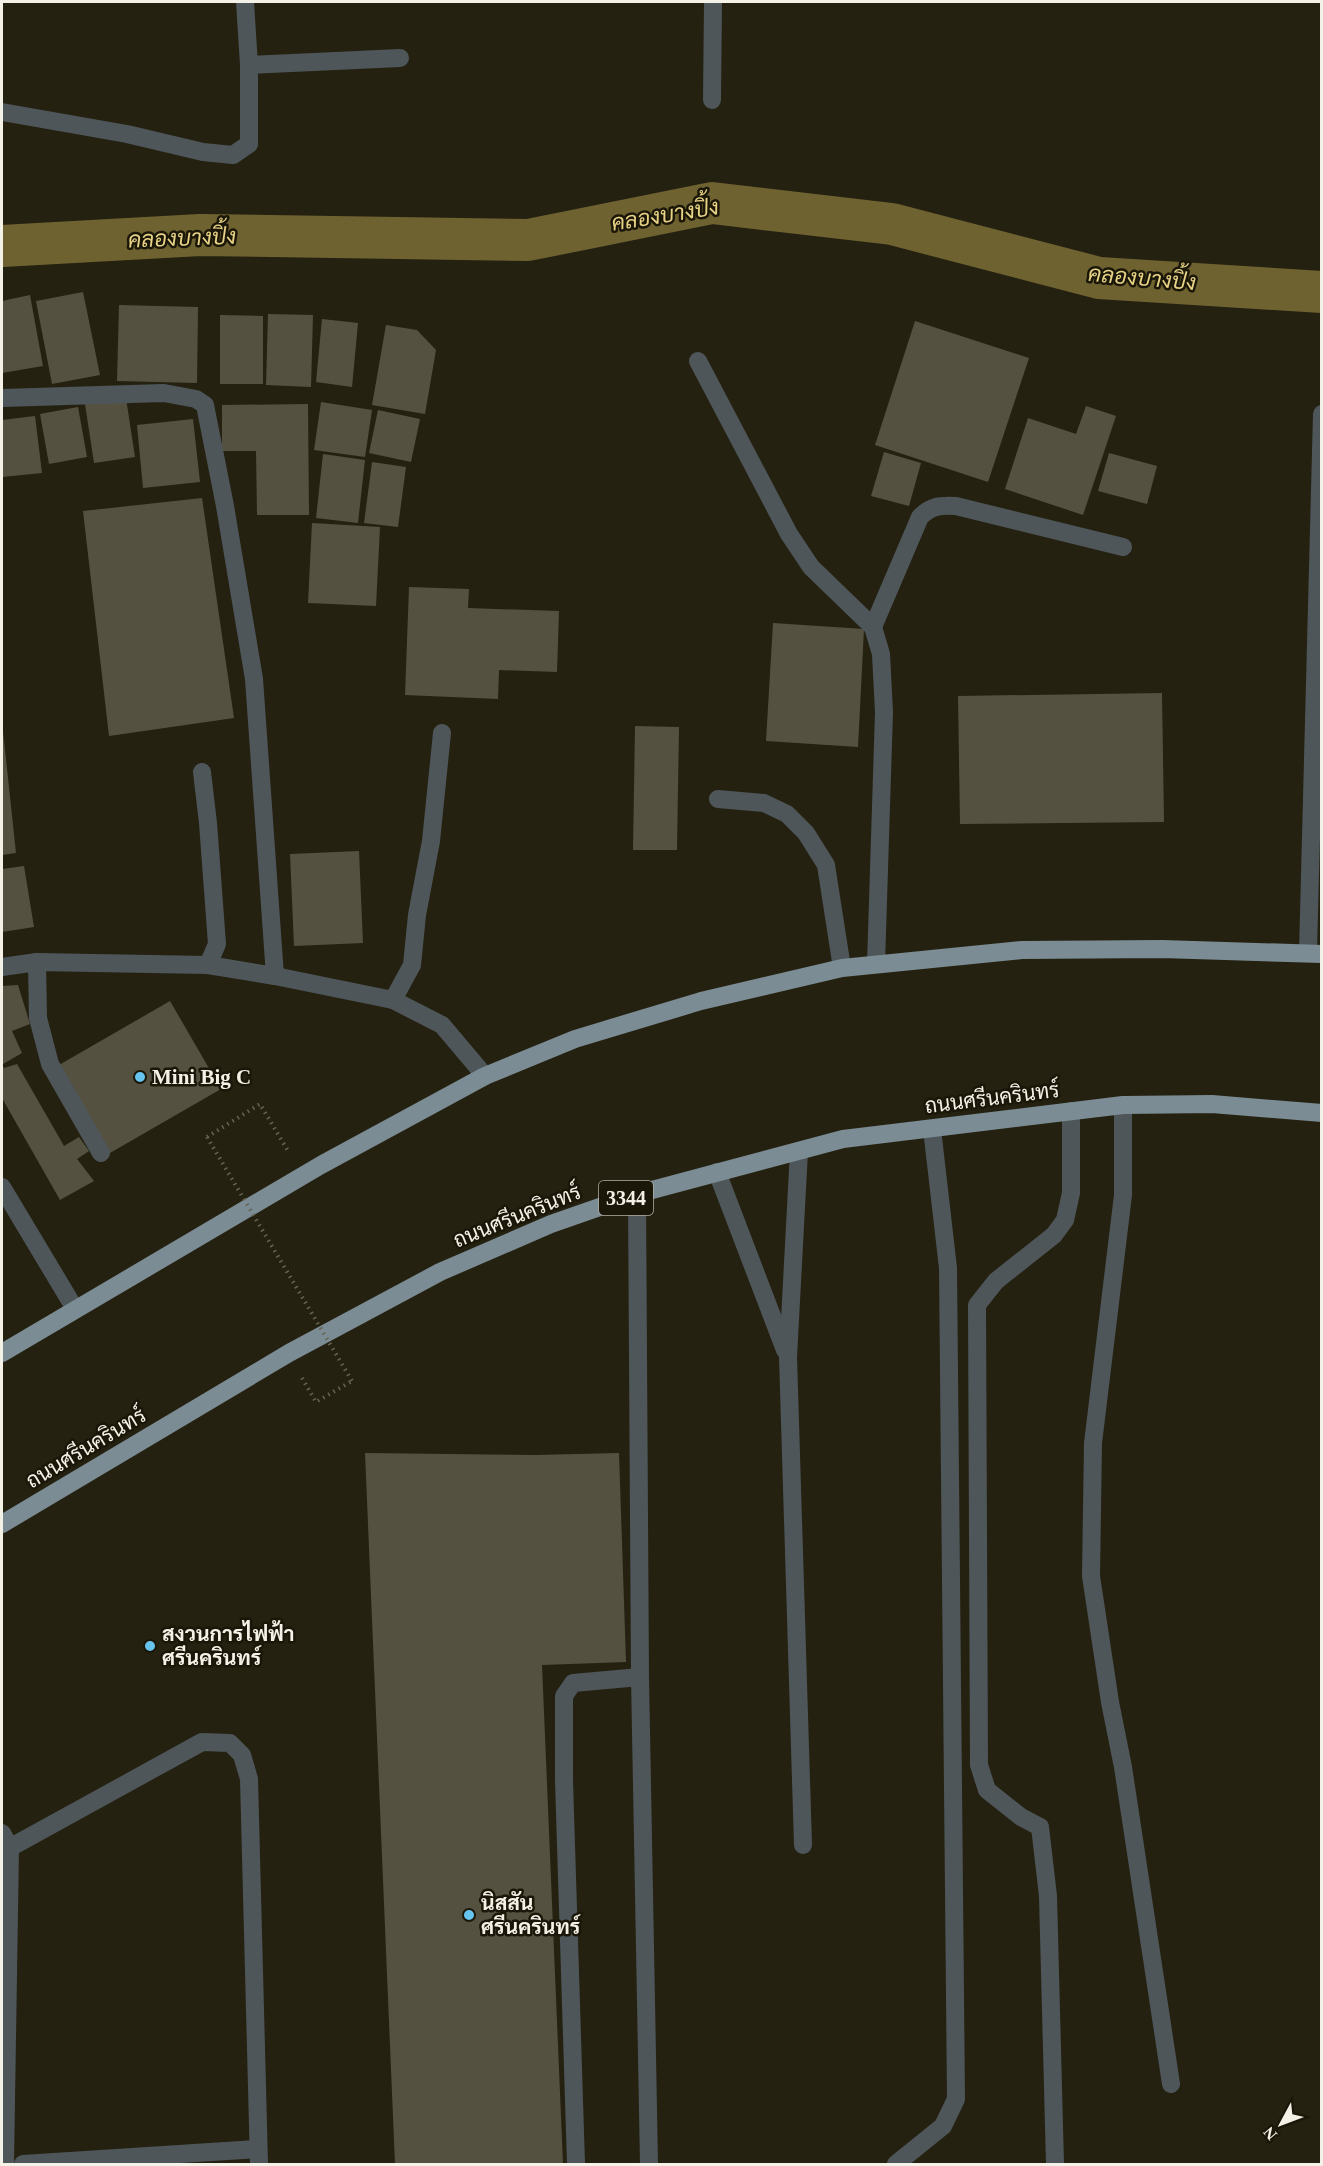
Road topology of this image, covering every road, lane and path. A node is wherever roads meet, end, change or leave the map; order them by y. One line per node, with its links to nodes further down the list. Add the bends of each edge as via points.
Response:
1 (245, 2): 4 (street)
2 (713, 2): 5 (street)
3 (400, 58): 4 (street)
4 (249, 65): 6 (street, via 249,144 234,155)
5 (712, 100)
6 (2, 112)
7 (698, 361): 11 (street, via 789,534 811,567)
8 (2, 398): 21 (street, via 164,393 196,399 204,405 254,679)
9 (1322, 414): 15 (street)
10 (1123, 547): 11 (street, via 956,506 938,505 920,518)
11 (873, 627): 17 (street, via 881,654 884,712)
12 (442, 733): 22 (street, via 431,841 412,964)
13 (202, 772): 18 (street, via 217,944)
14 (718, 799): 20 (street, via 764,803 787,814 806,833 826,866)
15 (1315, 953): 17 (main road, via 1022,950)
16 (37, 962): 18 (street); 19 (street); 29 (street, via 38,1018 50,1064)
17 (876, 964): 20 (main road)
18 (208, 965): 21 (street)
19 (2, 967)
20 (842, 968): 23 (main road, via 701,1001 575,1039)
21 (275, 976): 22 (street)
22 (393, 1000): 23 (street, via 442,1025)
23 (485, 1076): 31 (main road)
24 (1123, 1105): 25 (main road, ถนนศรีนครินทร์ / 3344); 26 (main road, ถนนศรีนครินทร์ / 3344, via 1212,1104); 42 (street, via 1123,1195 1093,1443 1091,1576)
25 (1071, 1111): 27 (main road, ถนนศรีนครินทร์ / 3344); 49 (street, via 1071,1193 1065,1220 1054,1235 996,1281 977,1305 979,1765 987,1790 1040,1827 1048,1896)
26 (1322, 1113)
27 (932, 1129): 28 (main road, ถนนศรีนครินทร์ / 3344, via 843,1139); 48 (street, via 948,1268 956,2099 943,2126)
28 (799, 1151): 30 (main road, ถนนศรีนครินทร์ / 3344); 37 (street)
29 (101, 1152)
30 (717, 1172): 33 (main road, ถนนศรีนครินทร์ / 3344); 37 (street)
31 (303, 1175): 34 (main road); 36 (path, bridge, via 260,1104 207,1137 352,1381 316,1402)
32 (2, 1187): 34 (street)
33 (637, 1194): 36 (main road, ถนนศรีนครินทร์ / 3344, via 551,1224 440,1272); 39 (street)
34 (75, 1309): 35 (main road)
35 (2, 1353)
36 (289, 1353): 38 (main road, ถนนศรีนครินทร์ / 3344)
37 (788, 1357): 41 (street)
38 (2, 1524)
39 (640, 1677): 46 (street, via 573,1683 564,1696); 47 (street)
40 (4, 1844): 43 (street, via 202,1742 230,1743 242,1755 249,1779); 44 (street)
41 (803, 1845)
42 (1171, 2084)
43 (259, 2157): 45 (street)
44 (5, 2164)
45 (23, 2164)
46 (576, 2164)
47 (649, 2164)
48 (896, 2164)
49 (1055, 2164)

